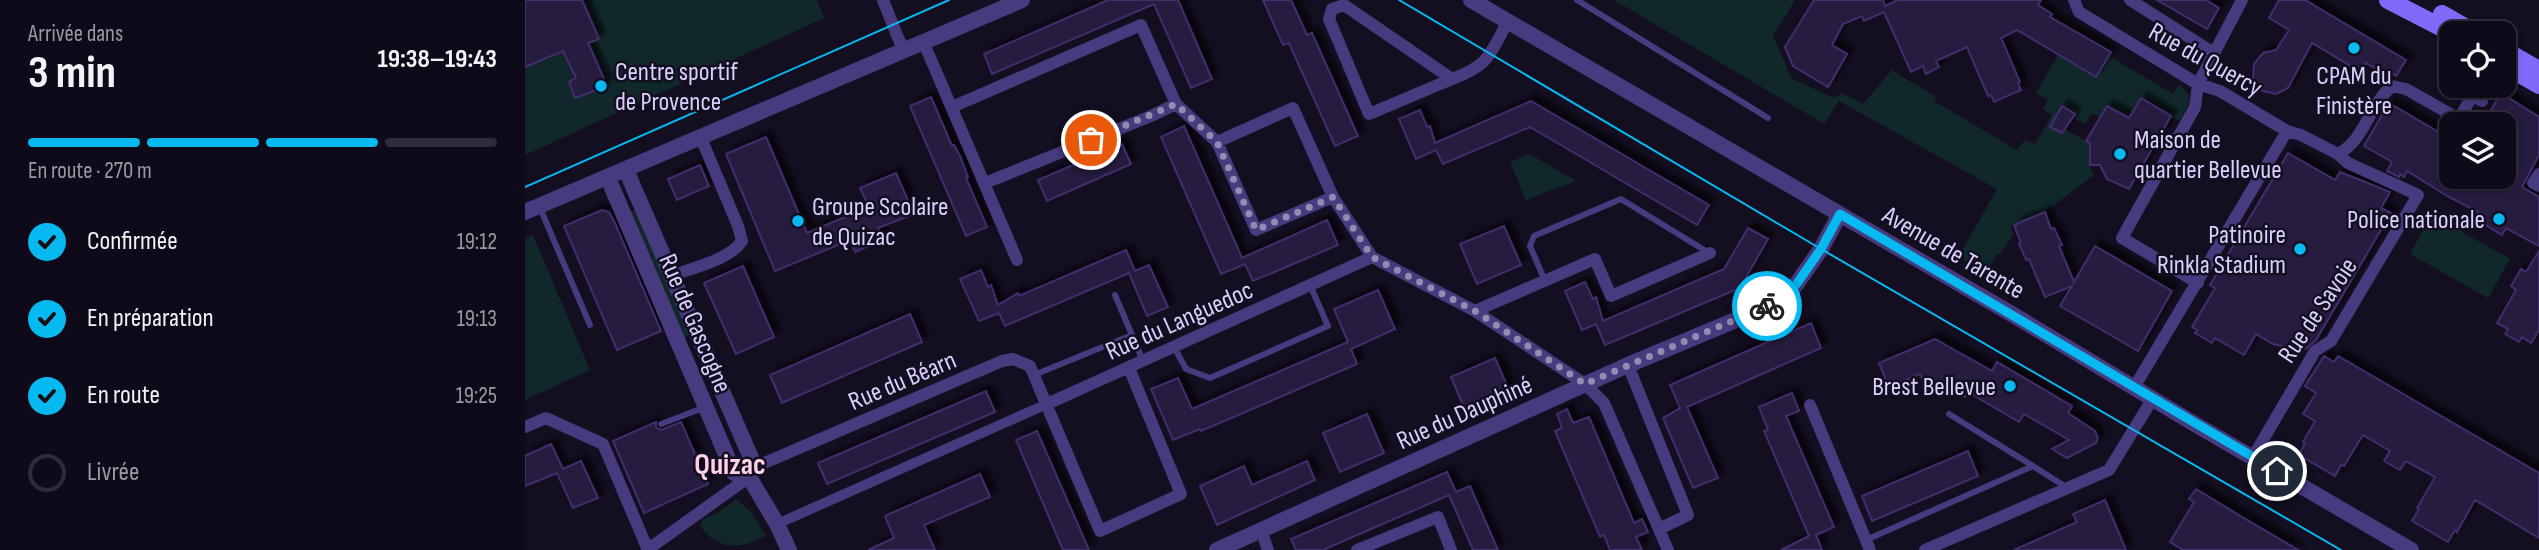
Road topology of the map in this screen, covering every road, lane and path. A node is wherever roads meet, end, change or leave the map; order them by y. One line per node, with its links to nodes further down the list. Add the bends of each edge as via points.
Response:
1 (883, 0): 14 (street)
2 (1021, 0): 13 (street)
3 (1471, 0): 10 (street, Avenue de Tarente)
4 (1577, 0): 25 (lane)
5 (2074, 0): 20 (street, Rue du Quercy, via 2079,12)
6 (2130, 0): 15 (street, Rue du Quercy)
7 (2242, 0): 15 (street)
8 (2388, 0): 12 (main road)
9 (2414, 0): 11 (main road)
10 (1508, 21): 19 (street, via 1489,58 1474,71); 37 (street, Avenue de Tarente)
11 (2453, 21)
12 (2439, 26)
13 (923, 41): 14 (street); 24 (street)
14 (903, 50): 27 (street)
15 (2214, 53): 20 (street)
16 (2516, 57): 17 (main road)
17 (2539, 70)
18 (2516, 72): 21 (main road)
19 (1452, 79): 19 (street, via 1344,5 1332,9 1329,19 1369,114)
20 (2198, 84): 26 (street, Rue du Quercy, via 2220,91); 43 (street, via 2195,107 2122,238)
21 (2539, 85)
22 (2482, 101): 29 (street, via 2472,96 2459,119 2392,86 2381,94 2351,148)
23 (1176, 104): 24 (street, via 1141,26); 28 (street); 33 (street)
24 (952, 107): 33 (street)
25 (1768, 118)
26 (2287, 131): 29 (street, Rue de Savoie); 43 (street)
27 (701, 138): 30 (street); 41 (street, via 741,241 736,249)
28 (1217, 142): 35 (street, via 1256,230); 35 (street, via 1293,108)
29 (2338, 154): 64 (street, Rue de Savoie, via 2418,195 2331,341 2315,351)
30 (626, 170): 32 (street); 41 (street, Rue de Gascogne)
31 (2539, 174): 34 (street, via 2533,183)
32 (608, 178): 36 (street); 60 (street, Rue de Gascogne)
33 (985, 183): 40 (street)
34 (2539, 186)
35 (1333, 197): 39 (street)
36 (529, 210): 47 (lane)
37 (1840, 214): 51 (street, Rue du Dauphiné, via 1786,299); 55 (street, Avenue de Tarente)
38 (1710, 253): 42 (street, via 1611,296 1595,259); 42 (lane, via 1621,199 1534,236 1530,246)
39 (1372, 257): 44 (street, Rue du Languedoc); 46 (street)
40 (1017, 260)
41 (672, 276): 57 (street, Rue de Gascogne)
42 (1545, 281): 46 (street)
43 (2198, 283): 55 (street)
44 (1310, 285): 49 (street, Rue du Languedoc); 49 (lane, via 1328,326 1210,378 1186,369)
45 (1115, 295): 48 (lane)
46 (1475, 311): 54 (street)
47 (590, 325)
48 (1132, 335): 50 (lane); 53 (lane)
49 (1174, 347): 50 (street, Rue du Languedoc)
50 (1143, 361): 52 (street, Rue du Languedoc)
51 (1628, 365): 54 (street, Rue du Dauphiné); 69 (street, via 1688,515)
52 (1129, 368): 58 (street, Rue du Languedoc); 58 (street, via 1181,494 1100,531)
53 (1034, 375): 58 (street); 66 (street, Rue du Béarn, via 1021,361 1002,361)
54 (1585, 384): 69 (street, via 1604,403); 70 (street, Rue du Dauphiné)
55 (2135, 386): 56 (street, Avenue de Tarente)
56 (2153, 398): 64 (street, Avenue de Tarente); 67 (street, via 2109,470)
57 (725, 399): 60 (street); 66 (street, Rue de Gascogne)
58 (1047, 404): 68 (street, Rue du Languedoc)
59 (1810, 405): 71 (street)
60 (705, 407): 62 (lane); 66 (street, Rue de Gascogne, via 734,473)
61 (1949, 414): 65 (lane)
62 (661, 424)
63 (525, 427): 72 (street, via 546,418 603,444)
64 (2253, 457): 80 (street, Avenue de Tarente)
65 (2033, 466): 67 (lane); 71 (lane)
66 (752, 472): 68 (street, Rue de Gascogne); 72 (street, Rue du Béarn, via 737,488)
67 (2068, 488): 79 (street)
68 (777, 524): 73 (street, Rue de Gascogne)
69 (1659, 529): 78 (street)
70 (1261, 530): 74 (street, Rue du Dauphiné); 75 (street)
71 (1868, 545)
72 (648, 550)
73 (789, 550)
74 (1217, 550)
75 (1268, 550)
76 (1357, 550): 77 (street, via 1438,517)
77 (1451, 550)
78 (1668, 550)
79 (1925, 550)
80 (2411, 550)

